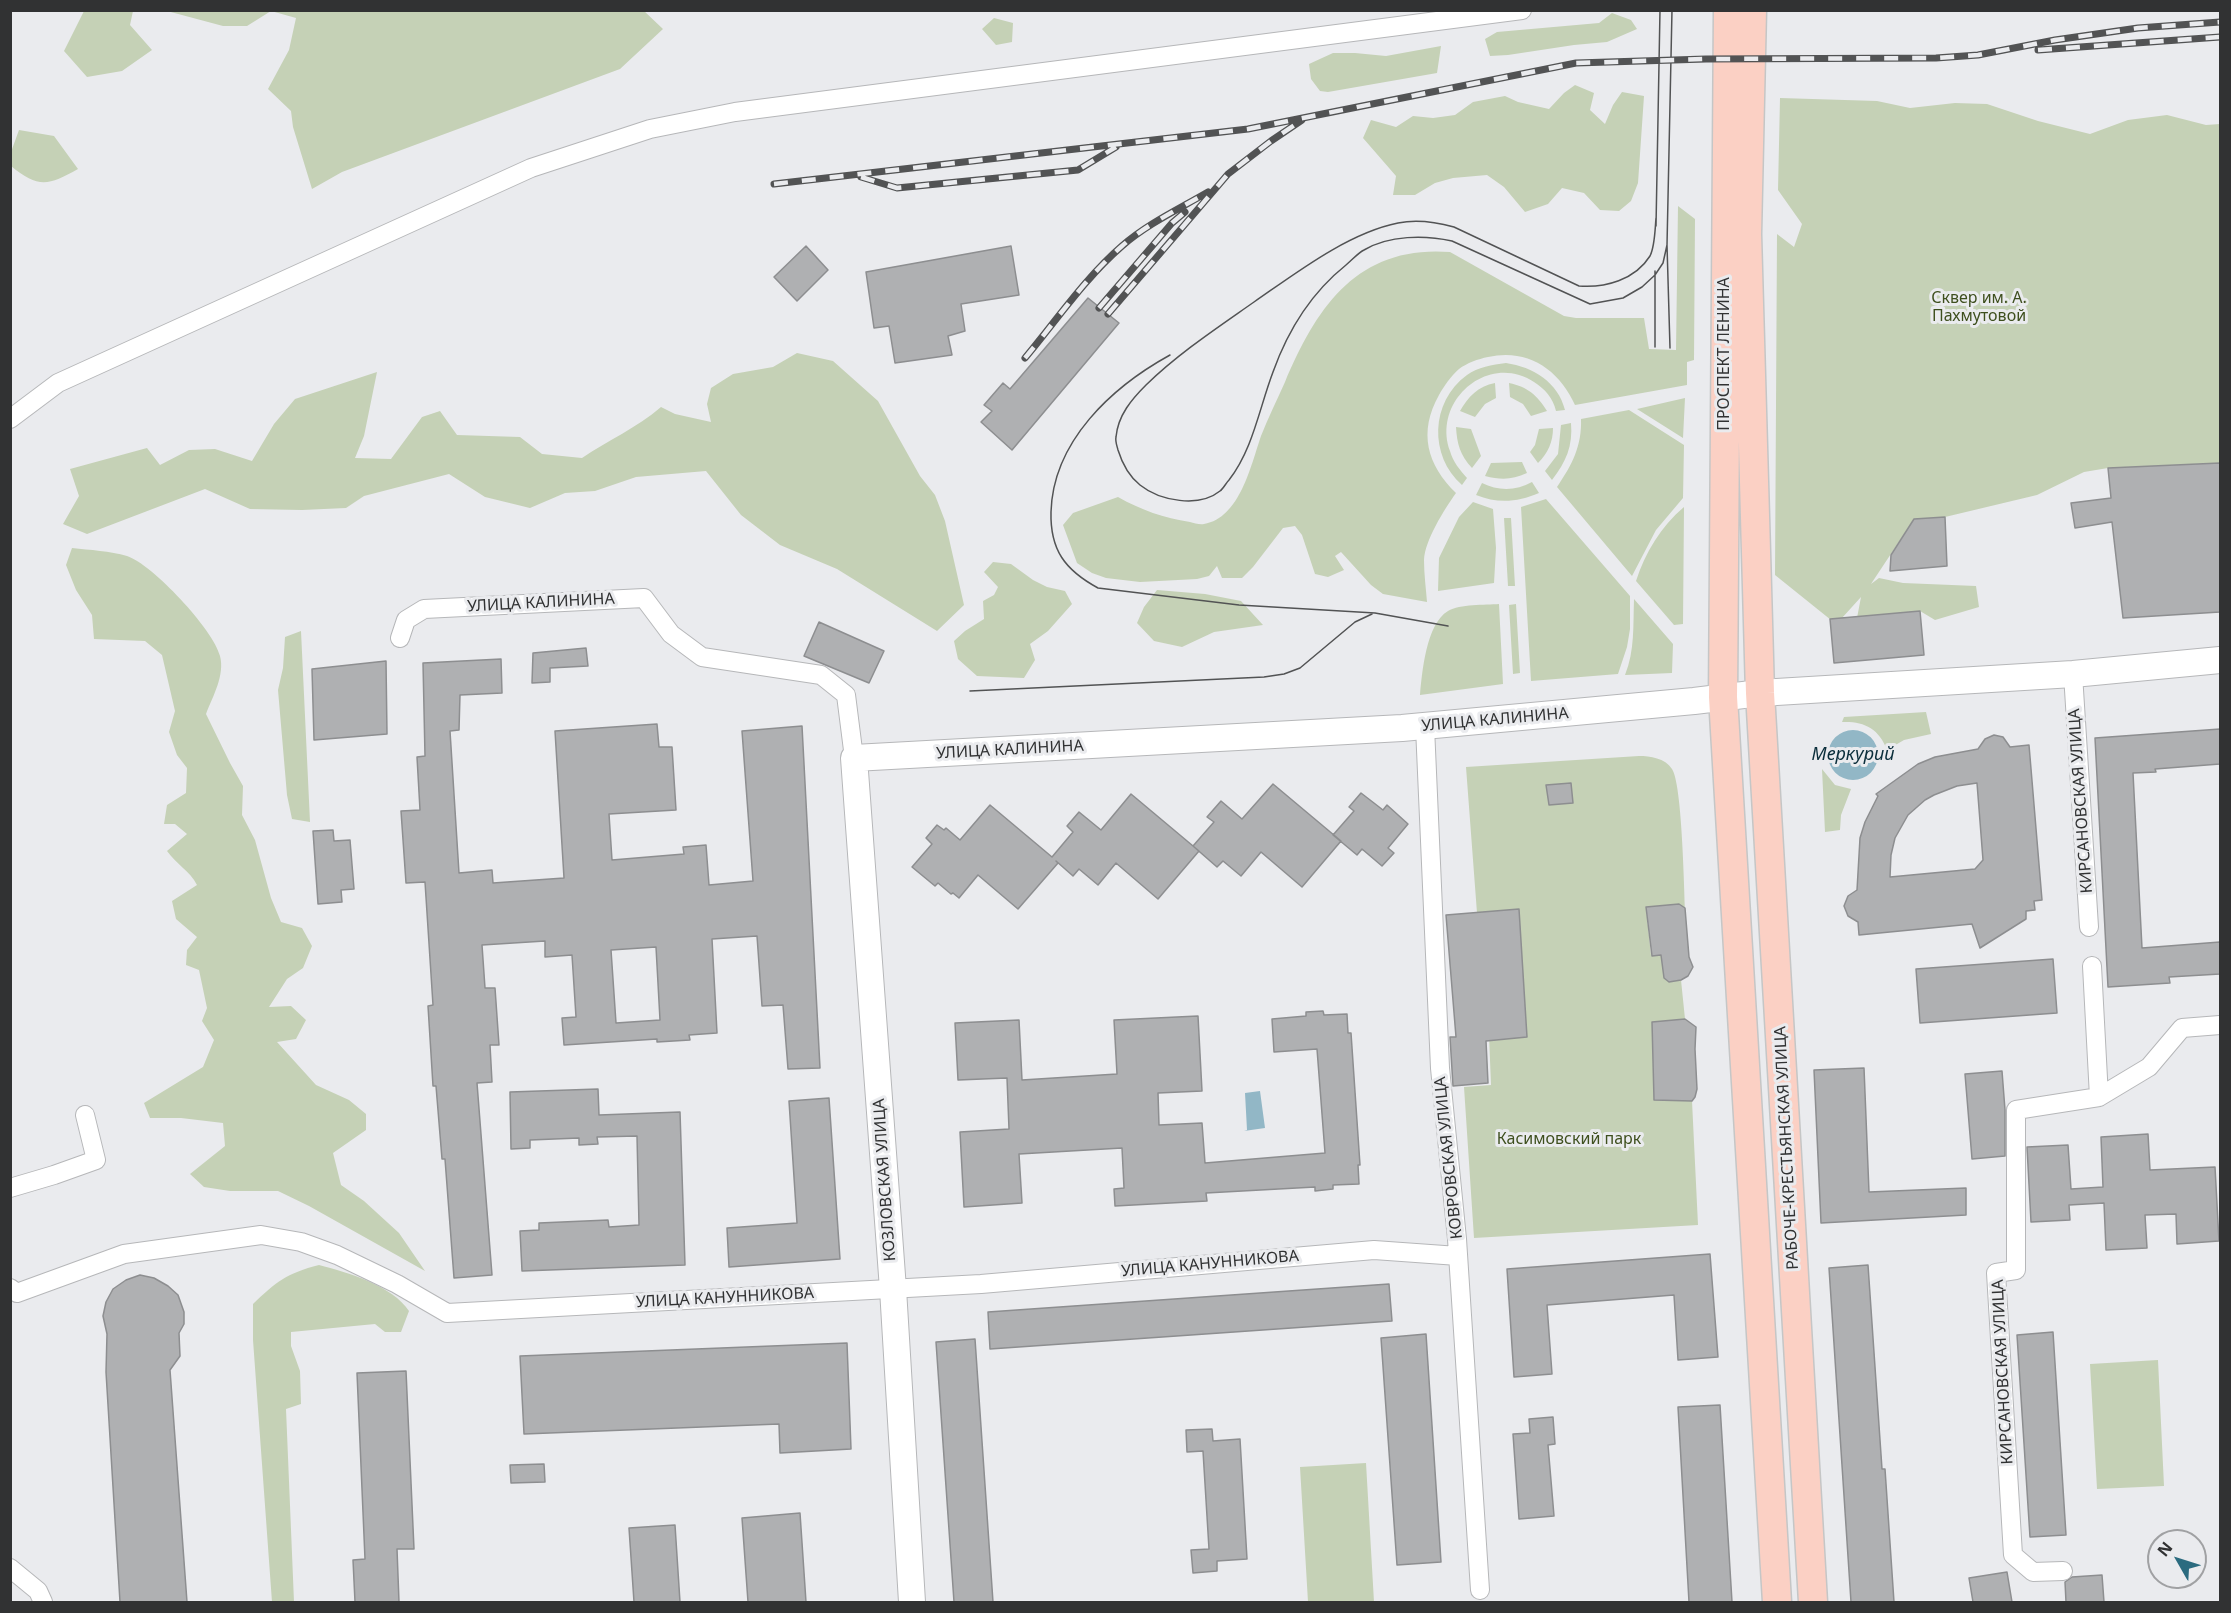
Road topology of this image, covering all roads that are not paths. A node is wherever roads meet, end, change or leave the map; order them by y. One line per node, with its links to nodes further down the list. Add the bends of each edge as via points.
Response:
1 (1522, 10): 5 (street, via 735,112 650,129 531,168 58,383)
2 (1728, 10): 4 (main road, ПРОСПЕКТ ЛЕНИНА)
3 (1752, 10): 4 (main road, ПРОСПЕКТ ЛЕНИНА)
4 (1736, 233): 9 (main road, ПРОСПЕКТ ЛЕНИНА); 10 (main road, ПРОСПЕКТ ЛЕНИНА)
5 (10, 419)
6 (400, 638): 12 (street, УЛИЦА КАЛИНИНА, via 406,620 424,609 644,598 671,634 702,657 821,675 846,695)
7 (2220, 660): 8 (street, УЛИЦА КАЛИНИНА)
8 (2073, 674): 9 (street, УЛИЦА КАЛИНИНА); 13 (street, КИРСАНОВСКАЯ УЛИЦА)
9 (1760, 693): 10 (street, УЛИЦА КАЛИНИНА); 28 (main road, РАБОЧЕ-КРЕСТЬЯНСКАЯ УЛИЦА)
10 (1723, 697): 11 (street, УЛИЦА КАЛИНИНА); 27 (main road)
11 (1425, 727): 12 (street, УЛИЦА КАЛИНИНА); 19 (street, КОВРОВСКАЯ УЛИЦА, via 1440,1068)
12 (854, 758): 20 (street, КОЗЛОВСКАЯ УЛИЦА)
13 (2089, 927)
14 (2092, 966): 16 (street)
15 (2220, 1025): 16 (street, via 2182,1029 2149,1067)
16 (2099, 1097): 23 (street, КИРСАНОВСКАЯ УЛИЦА, via 2016,1110 2016,1270 1996,1273 2013,1555 2033,1572)
17 (85, 1115): 18 (street, via 96,1160)
18 (10, 1188)
19 (1458, 1256): 20 (street, УЛИЦА КАНУННИКОВА, via 1374,1250); 24 (street, КОВРОВСКАЯ УЛИЦА)
20 (893, 1289): 21 (street, УЛИЦА КАНУННИКОВА, via 447,1314 338,1255 301,1242 261,1235 124,1254); 26 (street, КОЗЛОВСКАЯ УЛИЦА)
21 (14, 1291)
22 (10, 1568): 25 (street, via 38,1591)
23 (2063, 1571)
24 (1480, 1590)
25 (43, 1602)
26 (912, 1602)
27 (1777, 1602)
28 (1813, 1602)

